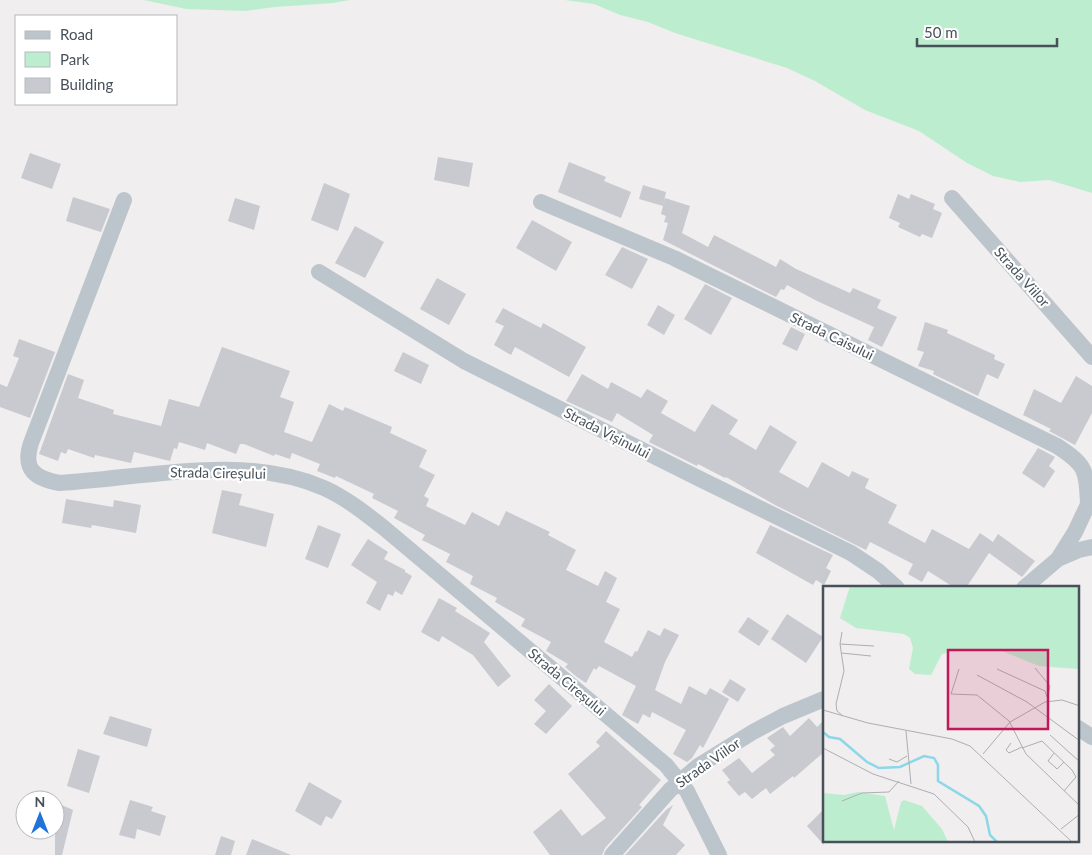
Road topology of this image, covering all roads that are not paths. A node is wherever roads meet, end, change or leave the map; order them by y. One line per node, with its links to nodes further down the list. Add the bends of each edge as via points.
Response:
1 (952, 198): 5 (street, Strada Viilor)
2 (124, 200): 14 (street, Strada Cireșului, via 31,443 28,462 36,475 60,482 161,473 254,471 294,478 325,488 348,500 384,528)
3 (541, 202): 6 (street, Strada Caisului, via 674,258 1057,446 1075,458 1084,470)
4 (319, 272): 9 (street, Strada Vișinului, via 464,361 851,553)
5 (1092, 357)
6 (1090, 500): 8 (street)
7 (1085, 549): 8 (street)
8 (1058, 560): 10 (street)
9 (895, 586)
10 (1026, 586)
11 (823, 699): 14 (street, Strada Viilor, via 753,732)
12 (1080, 729): 13 (street)
13 (1092, 737)
14 (680, 780): 15 (street, Strada Viilor); 16 (street, Strada Cireșului)
15 (612, 855)
16 (719, 855)

